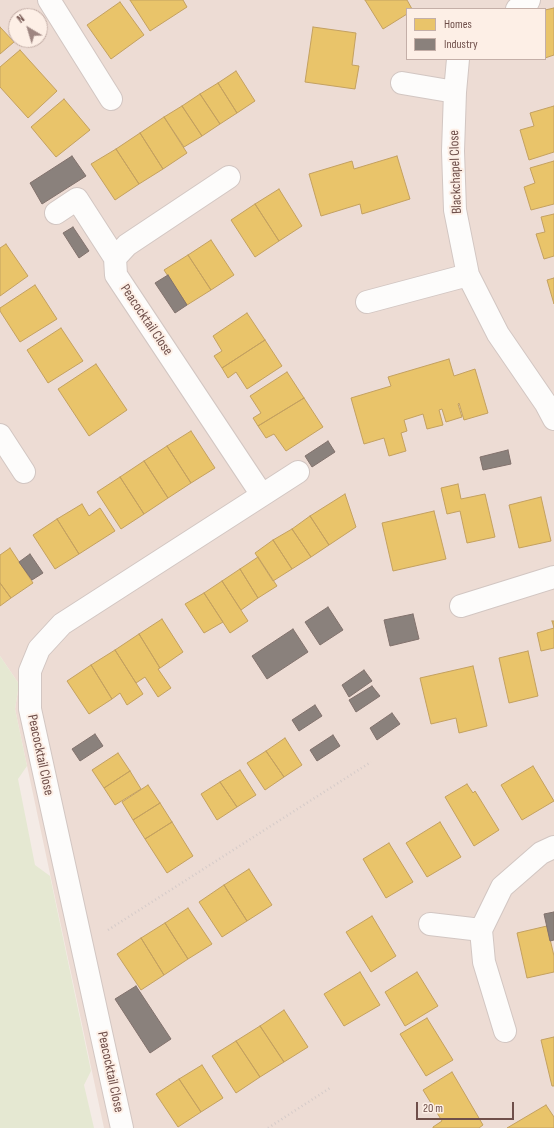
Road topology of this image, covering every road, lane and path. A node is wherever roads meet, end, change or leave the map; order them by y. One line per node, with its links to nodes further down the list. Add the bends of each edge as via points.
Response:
1 (49, 0): 7 (street)
2 (529, 0): 3 (street)
3 (519, 8)
4 (458, 60): 6 (street, Blackchapel Close)
5 (402, 83): 6 (street)
6 (455, 92): 11 (street, Blackchapel Close, via 455,210)
7 (111, 99)
8 (229, 177): 10 (street, via 127,245)
9 (56, 213): 10 (street, via 77,200)
10 (115, 258): 17 (street, Peacocktail Close, via 116,275)
11 (468, 275): 12 (street); 13 (street, Blackchapel Close, via 498,334)
12 (367, 302)
13 (554, 419)
14 (0, 435): 15 (street)
15 (24, 472)
16 (298, 472): 17 (street, Peacocktail Close)
17 (262, 495): 24 (street, Peacocktail Close, via 62,624 39,649 30,671 30,709)
18 (554, 577): 19 (street)
19 (461, 606)
20 (371, 762): 24 (path)
21 (554, 847): 23 (street, via 541,853 502,887)
22 (430, 924): 23 (street)
23 (481, 930): 25 (street, via 484,962)
24 (83, 947): 27 (street, Peacocktail Close)
25 (505, 1031)
26 (330, 1088): 28 (path)
27 (122, 1128)
28 (268, 1128)

